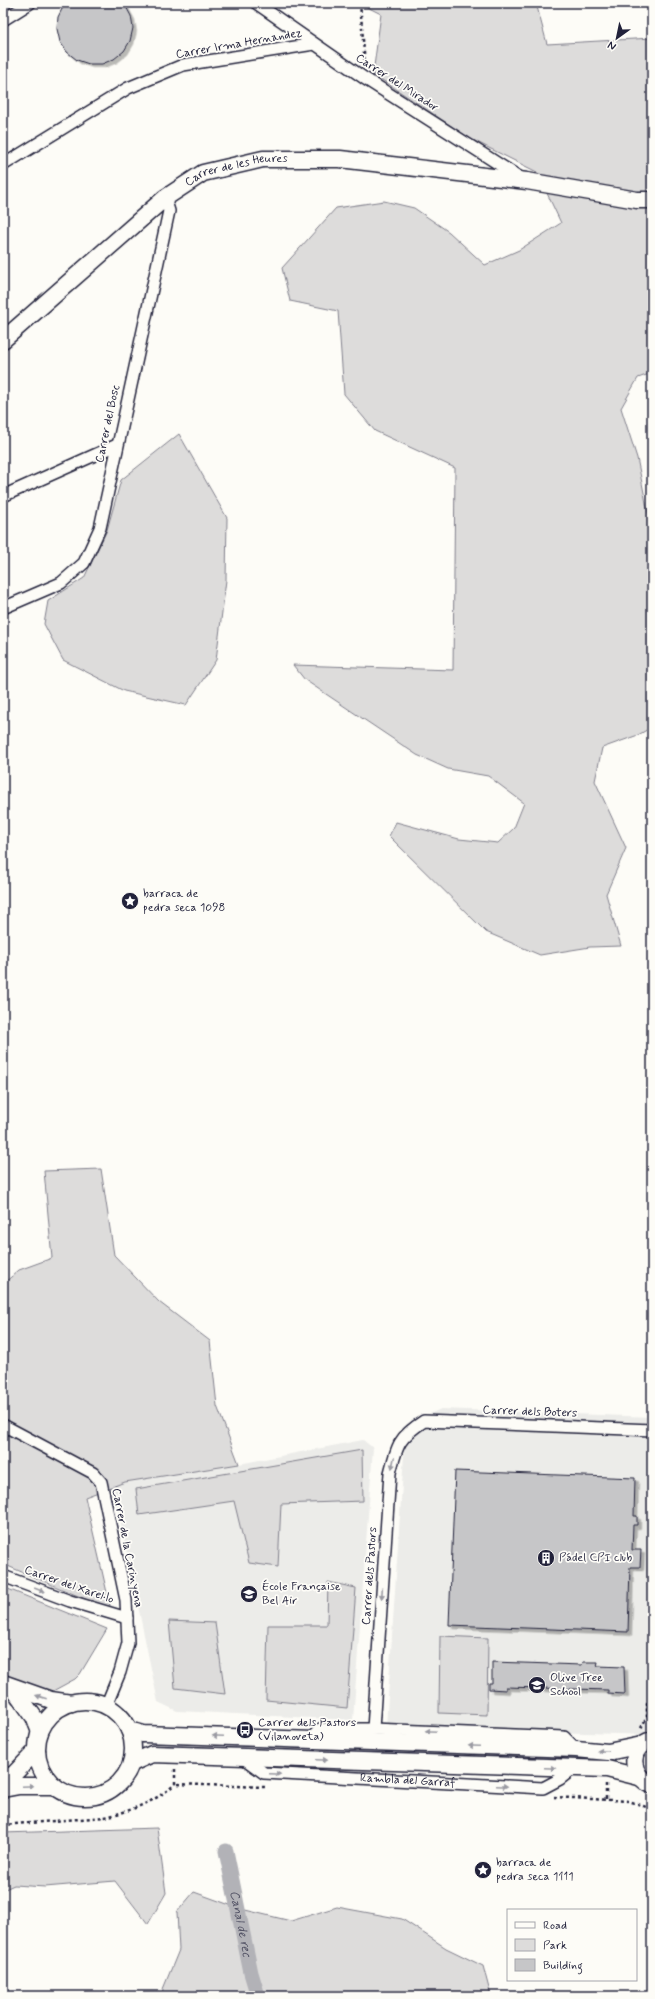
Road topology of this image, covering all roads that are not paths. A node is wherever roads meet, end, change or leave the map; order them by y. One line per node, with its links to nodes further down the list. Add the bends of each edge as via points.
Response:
1 (30, 3): 3 (street)
2 (256, 3): 4 (street, Carrer del Mirador)
3 (3, 20)
4 (314, 44): 5 (street, Carrer Irma Hernandez, via 183,65 128,88); 6 (street, Carrer del Mirador)
5 (3, 165)
6 (527, 181): 7 (street, Carrer de les Heures, via 340,159 263,159 203,173); 8 (street, Carrer de les Heures, via 637,200)
7 (165, 198): 9 (street, Carrer de les Heures); 10 (street, Carrer del Bosc, via 169,211)
8 (652, 200)
9 (3, 340)
10 (117, 445): 11 (street); 12 (street, Carrer del Bosc, via 100,528 84,563 60,583)
11 (3, 496)
12 (3, 608)
13 (3, 1425): 17 (street, Carrer de la Carinyena, via 93,1473 101,1482 122,1577)
14 (410, 1430): 15 (street, Carrer dels Boters, via 424,1421); 21 (street, Carrer dels Pastors, one-way to 21, via 396,1446 390,1473)
15 (652, 1430)
16 (3, 1576): 17 (street, Carrer del Xarel·lo, one-way to 17, via 70,1602)
17 (127, 1618): 20 (street, Carrer de la Carinyena, via 128,1643 120,1672)
18 (8, 1686): 19 (street, one-way to 18, via 52,1700); 22 (street, via 34,1717)
19 (71, 1703): 20 (street, via 88,1701); 22 (street, via 52,1714)
20 (106, 1706): 23 (street)
21 (373, 1729): 24 (street, via 320,1729); 26 (street, one-way to 21, via 564,1737)
22 (40, 1732): 27 (street)
23 (136, 1732): 24 (street, one-way to 23); 28 (street)
24 (310, 1740): 26 (street, one-way to 24)
25 (647, 1743): 26 (street, one-way to 26, via 608,1752); 30 (street, via 635,1757 635,1770)
26 (576, 1749)
27 (37, 1750): 29 (street, via 14,1774); 31 (street, via 40,1767)
28 (132, 1763): 30 (street, Rambla del Garraf, one-way to 30, via 152,1754 607,1769); 31 (street, via 118,1785 102,1795 76,1797)
29 (3, 1780)
30 (647, 1784)
31 (54, 1786): 32 (street, one-way to 31, via 19,1786)
32 (3, 1789)

